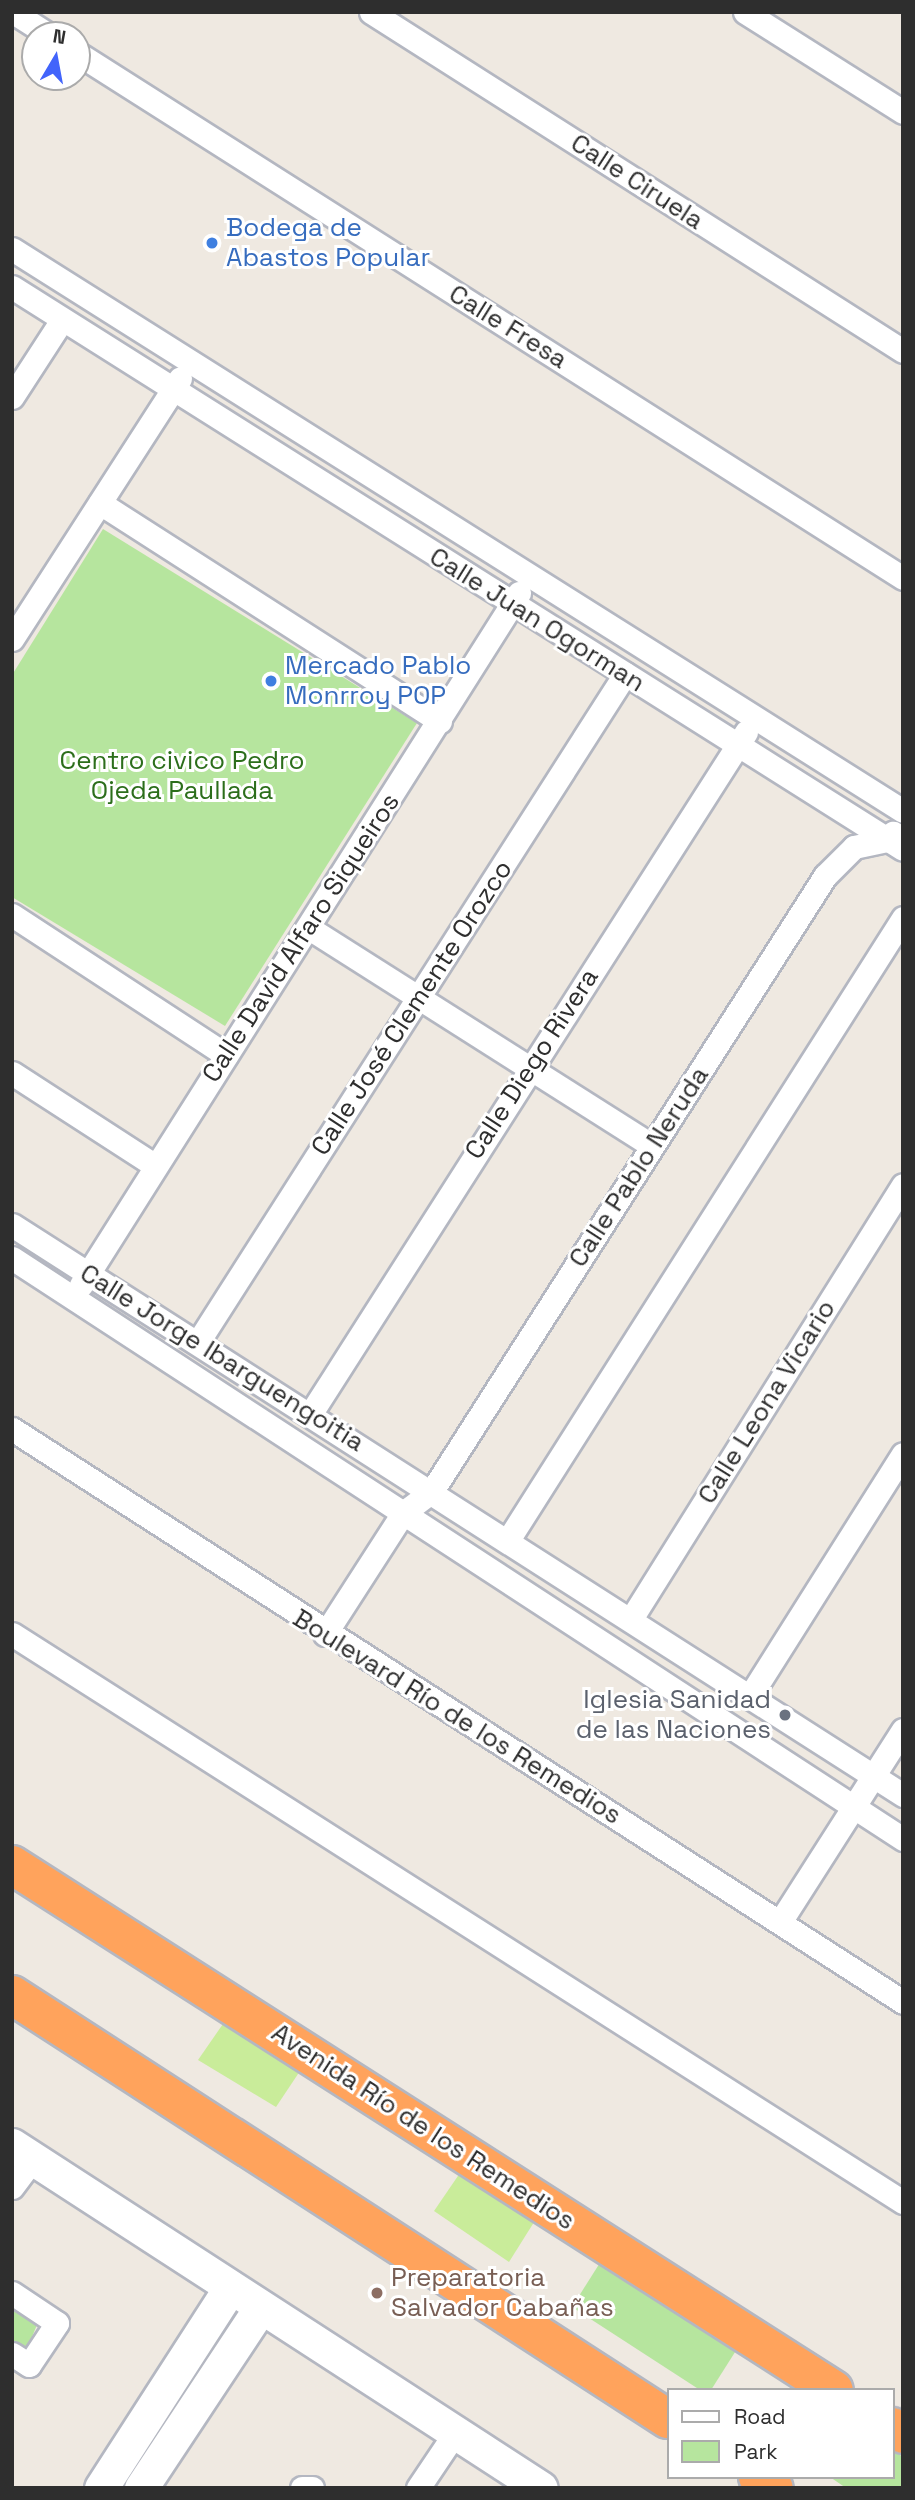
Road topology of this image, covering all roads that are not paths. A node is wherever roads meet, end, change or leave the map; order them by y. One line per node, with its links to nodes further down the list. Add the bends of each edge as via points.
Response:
1 (371, 12): 8 (street, Calle Ciruela)
2 (746, 12): 4 (street)
3 (91, 62): 14 (street, Calle Fresa)
4 (903, 112)
5 (12, 249): 9 (street, Calle Juan Ogorman)
6 (12, 287): 7 (street, Calle Juan Ogorman)
7 (62, 320): 10 (street, Calle Juan Ogorman); 11 (street)
8 (903, 351)
9 (189, 363): 10 (street); 13 (street, Calle Juan Ogorman)
10 (172, 391): 12 (street); 15 (street, Calle Juan Ogorman)
11 (12, 397)
12 (100, 503): 16 (street); 19 (street)
13 (528, 578): 15 (street, Calle David Alfaro Siqueiros); 18 (street, Calle Juan Ogorman)
14 (903, 578)
15 (512, 605): 17 (street, Calle Juan Ogorman); 19 (street, Calle David Alfaro Siqueiros)
16 (12, 639)
17 (625, 674): 20 (street, Calle Juan Ogorman); 27 (street, Calle José Clemente Orozco)
18 (755, 717): 20 (street, Calle Diego Rivera); 21 (street, Calle Juan Ogorman)
19 (439, 721): 26 (street, Calle David Alfaro Siqueiros)
20 (739, 744): 23 (street, Calle Juan Ogorman); 29 (street, Calle Diego Rivera)
21 (903, 811)
22 (903, 818): 23 (street)
23 (896, 844): 31 (street, Calle Pablo Neruda, via 854,847 825,876)
24 (12, 915): 28 (street)
25 (903, 918): 44 (street)
26 (309, 928): 27 (street); 28 (street, Calle David Alfaro Siqueiros)
27 (418, 1000): 29 (street); 38 (street, Calle José Clemente Orozco)
28 (226, 1055): 32 (street, Calle David Alfaro Siqueiros)
29 (527, 1069): 31 (street); 39 (street, Calle Diego Rivera)
30 (12, 1073): 32 (street)
31 (652, 1146): 42 (street, Calle Pablo Neruda)
32 (154, 1165): 36 (street, Calle David Alfaro Siqueiros)
33 (903, 1185): 45 (street, Calle Leona Vicario)
34 (12, 1224): 36 (street, Calle Jorge Ibarguengoitia)
35 (12, 1258): 37 (street, Calle Jorge Ibarguengoitia)
36 (88, 1273): 37 (street, Calle David Alfaro Siqueiros); 38 (street, Calle Jorge Ibarguengoitia)
37 (73, 1297): 43 (street, Calle Jorge Ibarguengoitia)
38 (198, 1342): 39 (street, Calle Jorge Ibarguengoitia)
39 (311, 1413): 42 (street, Calle Jorge Ibarguengoitia)
40 (12, 1429): 47 (street, Boulevard Río de los Remedios)
41 (903, 1454): 48 (street)
42 (432, 1491): 43 (street, Calle Pablo Neruda); 44 (street, Calle Jorge Ibarguengoitia)
43 (403, 1513): 47 (street); 52 (street, Calle Jorge Ibarguengoitia)
44 (508, 1539): 45 (street, Calle Jorge Ibarguengoitia)
45 (631, 1619): 48 (street, Calle Jorge Ibarguengoitia)
46 (12, 1634): 60 (street)
47 (325, 1634): 55 (street, Boulevard Río de los Remedios)
48 (750, 1696): 50 (street, Calle Jorge Ibarguengoitia)
49 (903, 1730): 50 (street)
50 (873, 1776): 51 (street, Calle Jorge Ibarguengoitia); 52 (street)
51 (903, 1796)
52 (854, 1808): 53 (street, Calle Jorge Ibarguengoitia); 55 (street)
53 (903, 1839)
54 (12, 1865): 65 (highway, Avenida Río de los Remedios)
55 (780, 1922): 57 (street, Boulevard Río de los Remedios)
56 (12, 1995): 66 (highway)
57 (903, 2002)
58 (23, 2152): 59 (street); 61 (street)
59 (12, 2187)
60 (903, 2202)
61 (230, 2288): 63 (street); 68 (street)
62 (12, 2293): 64 (street, via 57,2323 29,2365)
63 (260, 2308): 67 (street); 69 (street)
64 (12, 2354)
65 (831, 2388)
66 (666, 2418)
67 (455, 2433): 72 (street); 73 (street)
68 (101, 2488)
69 (141, 2488)
70 (302, 2488): 71 (street)
71 (312, 2488)
72 (418, 2488)
73 (541, 2488)

